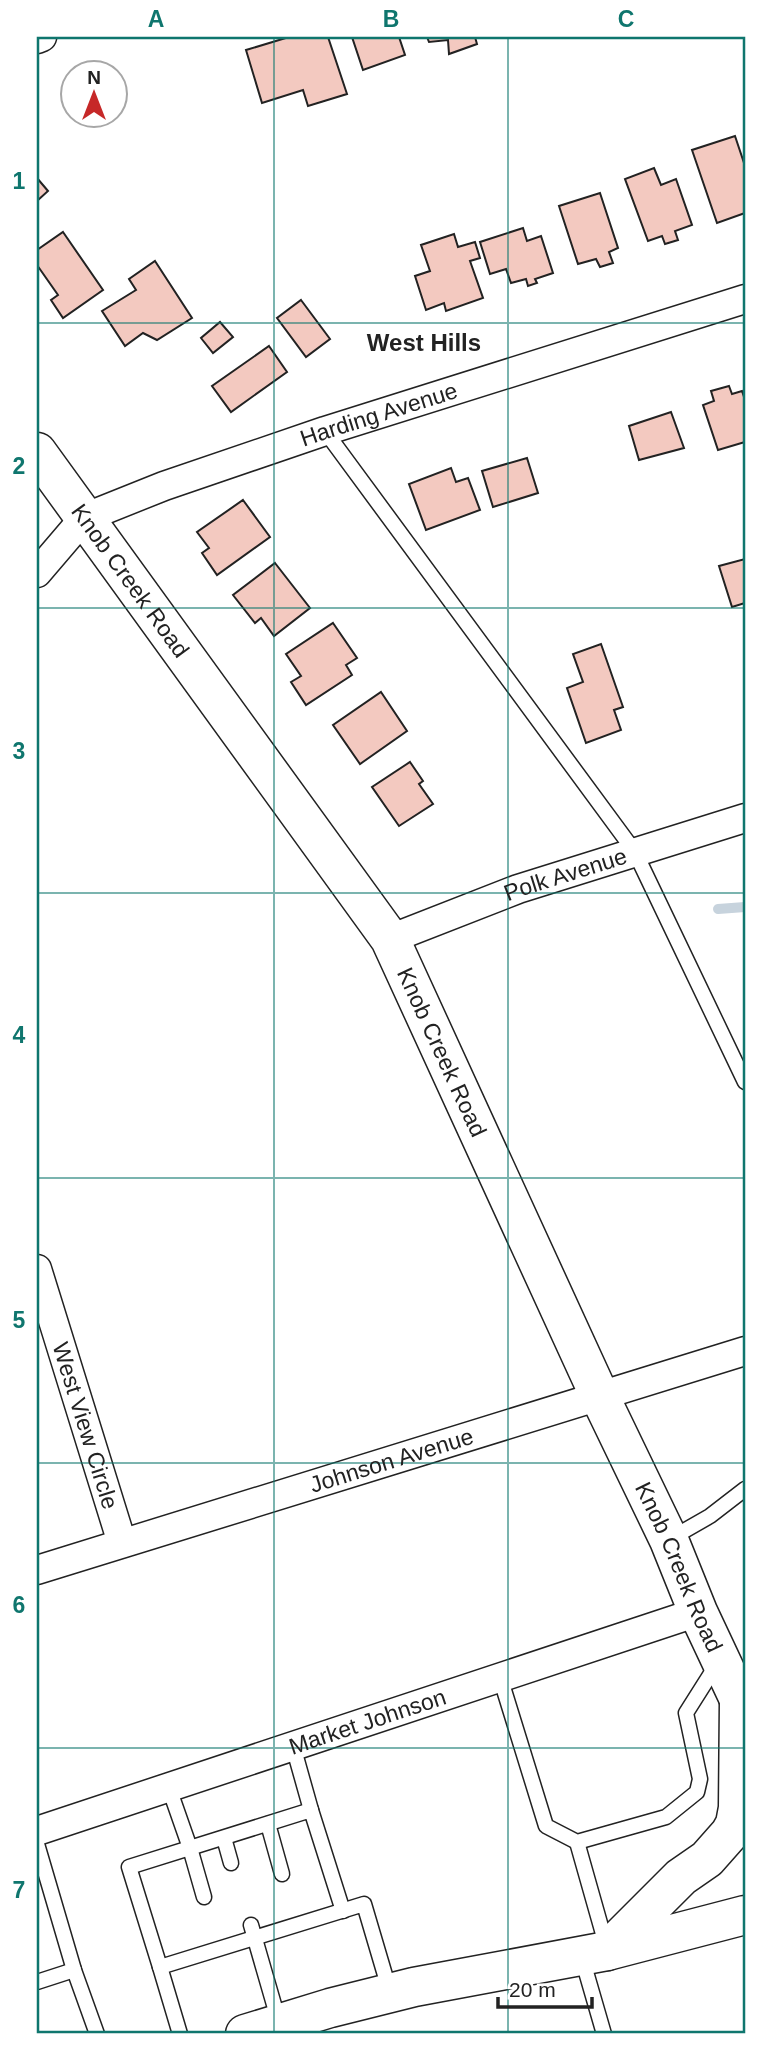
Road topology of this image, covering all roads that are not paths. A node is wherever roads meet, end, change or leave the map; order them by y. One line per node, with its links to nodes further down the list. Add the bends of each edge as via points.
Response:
1 (42, 37): 2 (street)
2 (37, 39)
3 (745, 299): 4 (street, Harding Avenue)
4 (325, 430): 6 (street, Harding Avenue); 9 (lane)
5 (37, 452): 6 (main road, Knob Creek Road)
6 (84, 518): 7 (street, Harding Avenue); 10 (main road, Knob Creek Road)
7 (37, 573)
8 (745, 818): 9 (street, Polk Avenue)
9 (635, 852): 10 (street, Polk Avenue, via 518,889); 11 (lane)
10 (390, 939): 14 (main road, Knob Creek Road)
11 (745, 1082)
12 (37, 1269): 17 (street, West View Circle)
13 (745, 1351): 14 (street, Johnson Avenue)
14 (600, 1397): 16 (main road, Knob Creek Road); 17 (street, Johnson Avenue)
15 (745, 1489): 16 (lane)
16 (669, 1540): 19 (main road, Knob Creek Road)
17 (122, 1543): 18 (street, Johnson Avenue)
18 (37, 1570)
19 (698, 1612): 20 (main road, Knob Creek Road); 21 (street, Market Johnson)
20 (720, 1660): 22 (main road, Knob Creek Road); 29 (lane, via 686,1713 700,1779 697,1792 666,1817)
21 (500, 1677): 23 (street, Market Johnson); 29 (lane, via 546,1826)
22 (742, 1706): 38 (main road, via 738,1808 730,1833 707,1859)
23 (293, 1746): 24 (street, Market Johnson); 25 (lane)
24 (169, 1788): 27 (street, Market Johnson); 31 (lane)
25 (311, 1810): 26 (lane); 35 (lane)
26 (268, 1824): 28 (lane); 33 (lane)
27 (37, 1831)
28 (224, 1838): 31 (lane); 32 (lane)
29 (578, 1842): 38 (lane)
30 (37, 1844): 40 (lane)
31 (190, 1848): 34 (lane); 39 (lane, via 128,1867)
32 (232, 1863)
33 (282, 1874)
34 (204, 1898)
35 (342, 1911): 37 (lane); 42 (lane, via 364,1904)
36 (745, 1915): 38 (main road)
37 (253, 1931): 39 (lane); 43 (lane)
38 (594, 1954): 42 (main road); 46 (lane)
39 (160, 1967): 45 (lane)
40 (74, 1970): 41 (lane); 44 (lane)
41 (37, 1982)
42 (390, 1994): 43 (main road)
43 (262, 2029)
44 (97, 2034)
45 (180, 2034)
46 (604, 2034)

